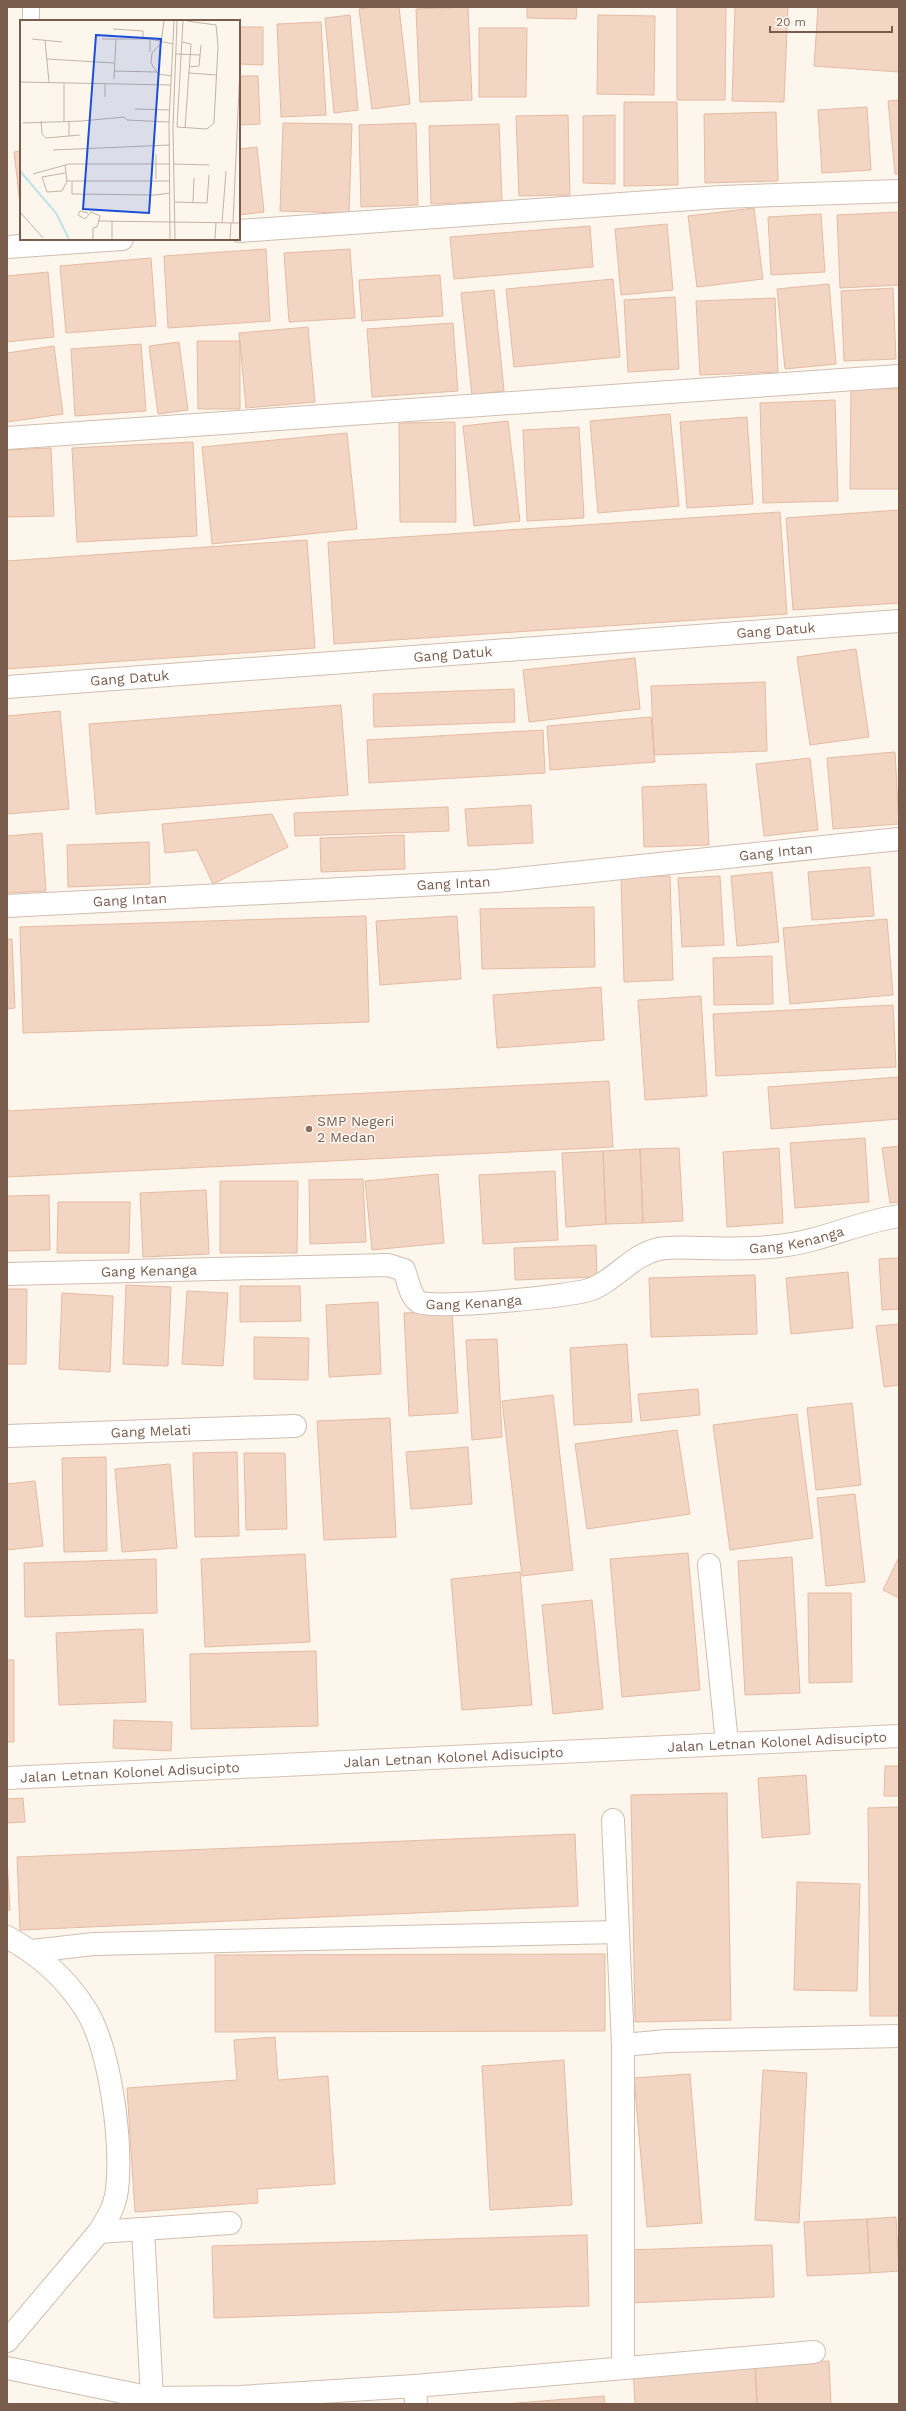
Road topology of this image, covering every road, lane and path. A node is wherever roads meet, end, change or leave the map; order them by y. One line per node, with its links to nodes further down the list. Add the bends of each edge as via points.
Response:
1 (31, 7): 2 (lane)
2 (30, 20)
3 (899, 191): 4 (street, via 720,197)
4 (240, 231)
5 (108, 240): 6 (street)
6 (7, 247)
7 (899, 376): 8 (street)
8 (7, 438)
9 (899, 621): 10 (street, Gang Datuk)
10 (7, 687)
11 (899, 839): 12 (street, Gang Intan, via 497,881)
12 (7, 906)
13 (899, 1216): 14 (street, Gang Kenanga, via 805,1242 780,1246 746,1249 680,1248 644,1253 591,1290 552,1296 440,1305 420,1304 414,1299 404,1270 388,1265)
14 (7, 1274)
15 (294, 1426): 16 (street, Gang Melati)
16 (7, 1436)
17 (709, 1565): 19 (street)
18 (899, 1736): 19 (street, Jalan Letnan Kolonel Adisucipto)
19 (728, 1744): 20 (street, Jalan Letnan Kolonel Adisucipto)
20 (7, 1778)
21 (613, 1820): 22 (street)
22 (618, 1932): 24 (street, via 94,1944); 26 (street)
23 (7, 1937): 24 (street)
24 (32, 1951): 29 (street, via 62,1978 87,2011 100,2041 109,2073 116,2123 118,2179 110,2215)
25 (899, 2036): 26 (street, via 667,2041)
26 (623, 2045): 33 (street)
27 (230, 2223): 28 (street)
28 (143, 2229): 29 (street); 35 (street)
29 (99, 2232): 30 (street)
30 (7, 2341)
31 (814, 2352): 33 (street)
32 (7, 2368): 35 (street)
33 (623, 2368): 34 (street)
34 (415, 2395): 36 (street)
35 (152, 2398): 36 (street)
36 (241, 2400)

